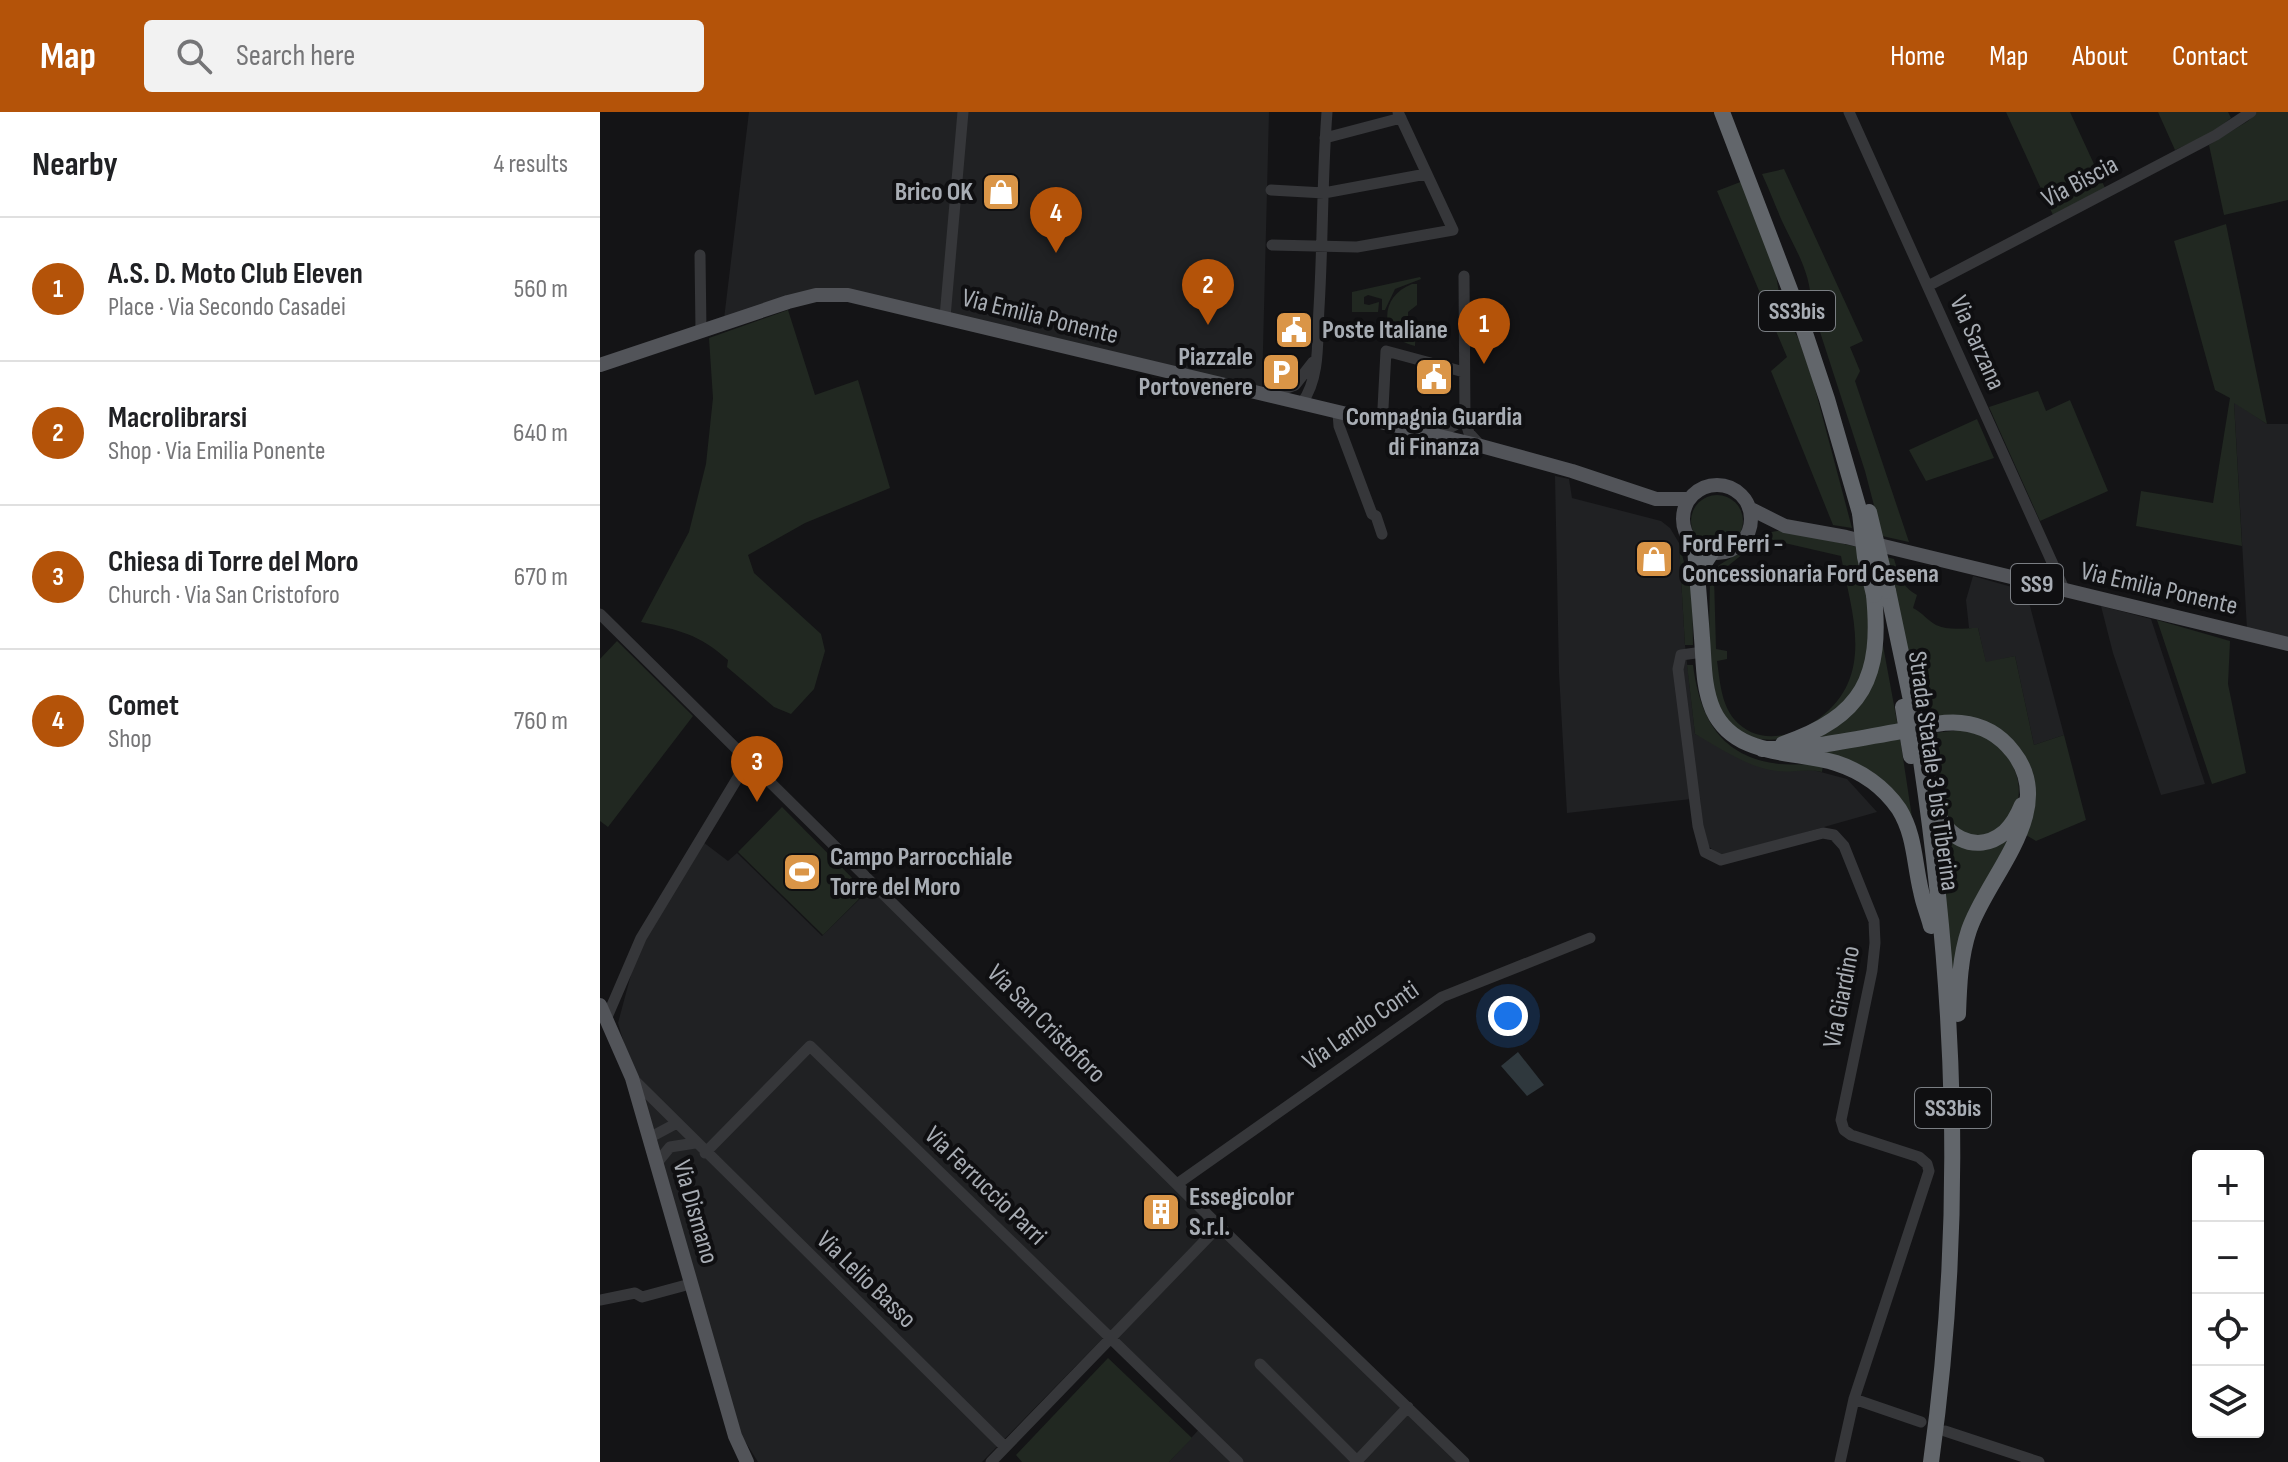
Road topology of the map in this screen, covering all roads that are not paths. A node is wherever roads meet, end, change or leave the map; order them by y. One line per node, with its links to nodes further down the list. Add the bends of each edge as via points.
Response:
1 (963, 112): 17 (street)
2 (1327, 112): 8 (street)
3 (1722, 112): 36 (highway, SS3bis, via 1795,303)
4 (1733, 112): 36 (highway, SS3bis, via 1805,300 1836,396)
5 (1849, 112): 16 (street, Via Sarzana)
6 (2251, 112): 16 (street, Via Biscia)
7 (1400, 115): 8 (street); 9 (street)
8 (1325, 138): 11 (street)
9 (1426, 174): 11 (street); 13 (street, via 1453,230 1391,243)
10 (1271, 190): 11 (street)
11 (1324, 193): 13 (street)
12 (1272, 245): 13 (street)
13 (1323, 247): 19 (street)
14 (700, 255): 18 (street)
15 (1464, 276): 21 (street)
16 (1928, 286): 42 (street, Via Sarzana)
17 (945, 317): 18 (main road, Via Emilia Ponente, via 829,294); 24 (main road, Via Emilia Ponente)
18 (701, 331): 20 (main road, Via Emilia Ponente)
19 (1317, 354): 22 (street); 23 (street)
20 (600, 365)
21 (1464, 372): 27 (street, via 1386,351); 29 (street)
22 (1299, 382): 24 (street); 25 (street)
23 (1311, 388): 25 (street); 26 (street)
24 (1268, 395): 25 (main road, Via Emilia Ponente)
25 (1302, 403): 26 (main road, Via Emilia Ponente)
26 (1321, 408): 28 (main road, Via Emilia Ponente)
27 (1383, 408)
28 (1338, 413): 30 (main road, Via Emilia Ponente); 40 (street)
29 (1463, 416): 30 (street); 31 (street); 32 (street)
30 (1435, 435): 31 (main road, Via Emilia Ponente)
31 (1458, 441): 32 (main road, Via Emilia Ponente)
32 (1481, 446): 33 (main road, Via Emilia Ponente)
33 (1656, 499): 34 (main road, Via Emilia Ponente); 37 (main road, Via Emilia Ponente)
34 (1689, 499): 35 (main road, via 1707,486 1722,485 1738,492); 37 (main road)
35 (1749, 508): 38 (main road, Via Emilia Ponente / SS9); 39 (main road)
36 (1864, 513): 43 (highway, bridge, via 1865,557)
37 (1682, 519): 41 (main road, via 1684,530)
38 (1785, 526): 39 (main road, Via Emilia Ponente / SS9); 42 (main road, Via Emilia Ponente / SS9)
39 (1749, 531): 41 (main road, via 1734,549)
40 (1382, 534)
41 (1703, 550): 46 (highway, via 1697,574)
42 (2065, 591): 45 (main road, Via Emilia Ponente / SS9)
43 (1881, 593): 47 (highway, via 1874,659 1853,702 1820,729); 48 (highway, Strada Statale 3 bis Tiberina / SS3bis, bridge)
44 (600, 614): 49 (street, Via San Cristoforo)
45 (2288, 644)
46 (1703, 652): 47 (highway, via 1714,711 1725,728); 68 (street, Via Giardino, via 1681,655 1678,669 1705,852 1721,860 1823,833 1834,835 1844,846 1874,921 1875,943 1841,1120 1851,1135 1919,1157 1929,1171)
47 (1762, 749): 50 (highway, via 1809,747 1961,723 1985,729 2005,742 2018,759); 51 (highway, via 1834,762 1881,788 1908,829)
48 (1918, 755): 50 (highway, via 1933,807 1956,838 1971,843 2004,833); 51 (highway, Strada Statale 3 bis Tiberina / SS3bis); 55 (highway, Strada Statale 3 bis Tiberina / SS3bis, via 1943,939)
49 (749, 759): 53 (street, via 641,938); 62 (street, Via San Cristoforo)
50 (2027, 796): 55 (highway, via 2018,840 1980,902 1969,931)
51 (1931, 926): 79 (highway, Strada Statale 3 bis Tiberina / SS3bis, via 1943,1089 1944,1221)
52 (1590, 938): 62 (street, Via Lando Conti, via 1442,997)
53 (604, 1011): 54 (main road, Via Dismano)
54 (632, 1078): 56 (street, Via Lelio Basso); 57 (main road, Via Dismano)
55 (1952, 1089): 80 (highway, Strada Statale 3 bis Tiberina / SS3bis, via 1950,1287)
56 (677, 1123): 57 (street); 58 (street, Via Lelio Basso)
57 (649, 1138): 59 (street); 61 (main road, Via Dismano)
58 (695, 1143): 59 (street); 60 (street, Via Lelio Basso)
59 (670, 1147): 61 (street)
60 (705, 1153): 66 (street, Via Ferruccio Parri, via 810,1046); 72 (street, Via Lelio Basso)
61 (656, 1164): 64 (main road, Via Dismano)
62 (1177, 1184): 63 (street, Via San Cristoforo)
63 (1219, 1226): 66 (street); 69 (street, Via San Cristoforo)
64 (690, 1284): 65 (street, via 642,1297 635,1293); 74 (main road, Via Dismano)
65 (600, 1300)
66 (1110, 1339): 72 (street); 76 (street, Via Ferruccio Parri)
67 (1260, 1364): 73 (street)
68 (1854, 1399): 70 (street); 78 (street, Via Giardino)
69 (1408, 1407): 73 (street); 77 (street, Via San Cristoforo)
70 (1921, 1422)
71 (1945, 1431): 81 (street)
72 (1005, 1447): 75 (street)
73 (1357, 1461)
74 (745, 1462)
75 (991, 1462)
76 (1238, 1462)
77 (1464, 1462)
78 (1840, 1462)
79 (1922, 1462)
80 (1931, 1462)
81 (2039, 1462)

